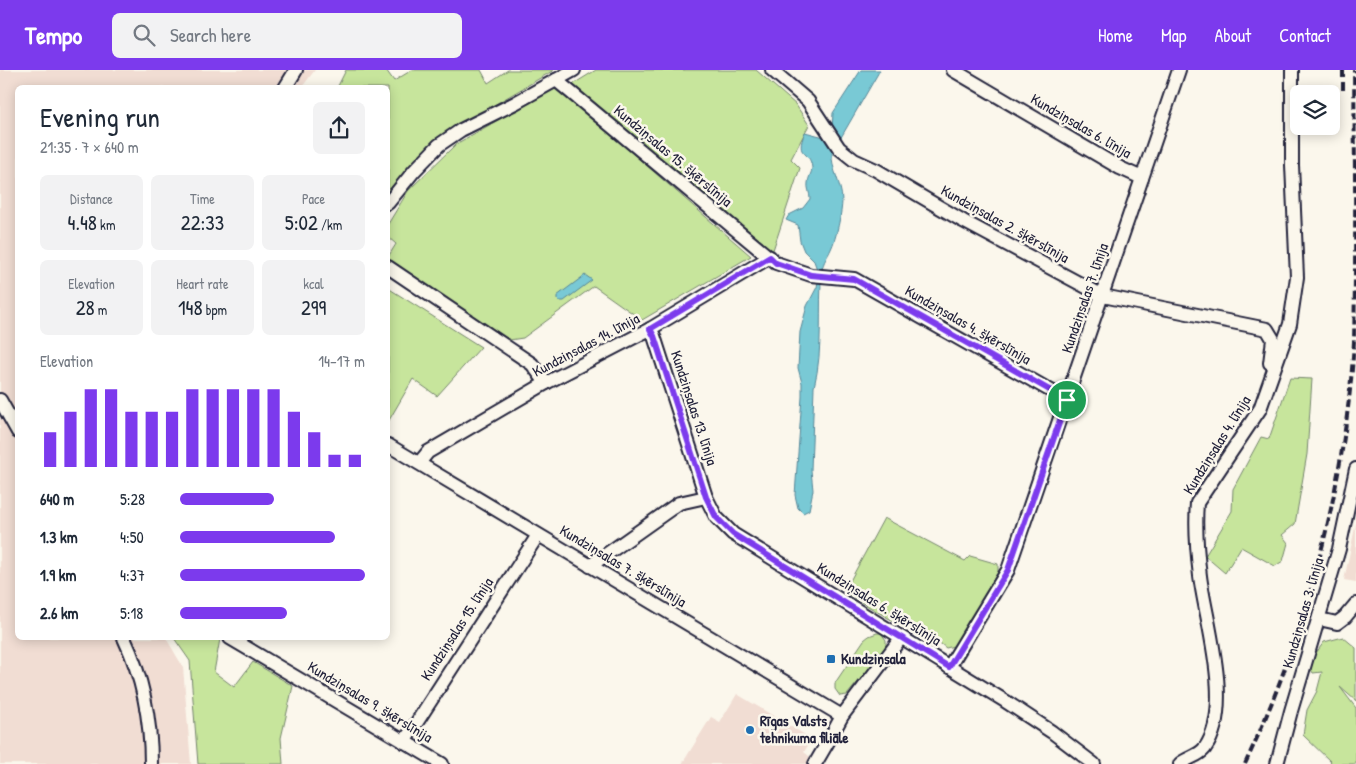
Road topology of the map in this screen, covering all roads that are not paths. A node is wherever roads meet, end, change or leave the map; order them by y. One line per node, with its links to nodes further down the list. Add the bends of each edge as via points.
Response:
1 (296, 70): 8 (street)
2 (574, 70): 7 (street)
3 (772, 70): 14 (street, Kundziņsalas 2. šķērslīnija, via 808,101 839,148 854,160)
4 (953, 70): 9 (street, Kundziņsalas 6. līnija)
5 (1179, 70): 9 (street, Kundziņsalas 7. līnija)
6 (1292, 70): 16 (street, Kundziņsalas 4. līnija, via 1292,165 1298,277 1290,324)
7 (556, 80): 10 (street, via 439,145); 11 (street, Kundziņsalas 15. šķērslīnija)
8 (288, 85)
9 (1142, 178): 14 (street, Kundziņsalas 7. līnija)
10 (390, 201)
11 (770, 257): 13 (street, Kundziņsalas 15. šķērslīnija, via 776,263 811,275); 15 (street, Kundziņsalas 14. līnija)
12 (390, 268): 17 (street, via 532,364)
13 (854, 279): 19 (street, Kundziņsalas 4. šķērslīnija)
14 (1102, 296): 16 (street, Kundziņsalas 2. šķērslīnija, via 1267,329 1273,339 1269,367); 19 (street, Kundziņsalas 7. līnija)
15 (650, 329): 17 (street, Kundziņsalas 14. līnija); 24 (street, Kundziņsalas 13. līnija)
16 (1271, 380): 39 (street, Kundziņsalas 4. līnija, via 1260,408 1198,503 1200,576 1219,689 1218,708 1206,746 1199,755)
17 (546, 383): 22 (street, Kundziņsalas 14. līnija, via 428,452)
18 (0, 400): 20 (street)
19 (1067, 400): 32 (street, Kundziņsalas 7. līnija, via 1008,570)
20 (15, 427)
21 (390, 446): 22 (street, Kundziņsalas 7. šķērslīnija)
22 (419, 463): 25 (street, Kundziņsalas 7. šķērslīnija)
23 (1356, 469): 28 (street, Kundziņsalas 3. līnija)
24 (706, 497): 26 (street, via 679,503); 29 (street, Kundziņsalas 6. šķērslīnija, via 716,517 733,534)
25 (538, 535): 26 (street, Kundziņsalas 7. šķērslīnija); 34 (street, Kundziņsalas 15. līnija)
26 (590, 566): 33 (street, Kundziņsalas 7. šķērslīnija)
27 (1356, 604): 28 (street, via 1337,623)
28 (1319, 619): 40 (street, Kundziņsalas 3. līnija)
29 (901, 638): 32 (street, Kundziņsalas 6. šķērslīnija); 33 (street)
30 (125, 640): 35 (street, via 141,686)
31 (233, 640): 34 (street, Kundziņsalas 9. šķērslīnija)
32 (949, 667): 38 (street, Kundziņsalas 6. šķērslīnija, via 1052,732)
33 (842, 716): 37 (street)
34 (404, 742): 36 (street, Kundziņsalas 9. šķērslīnija)
35 (151, 764)
36 (442, 764)
37 (814, 764)
38 (1094, 764)
39 (1180, 764)
40 (1277, 764)

